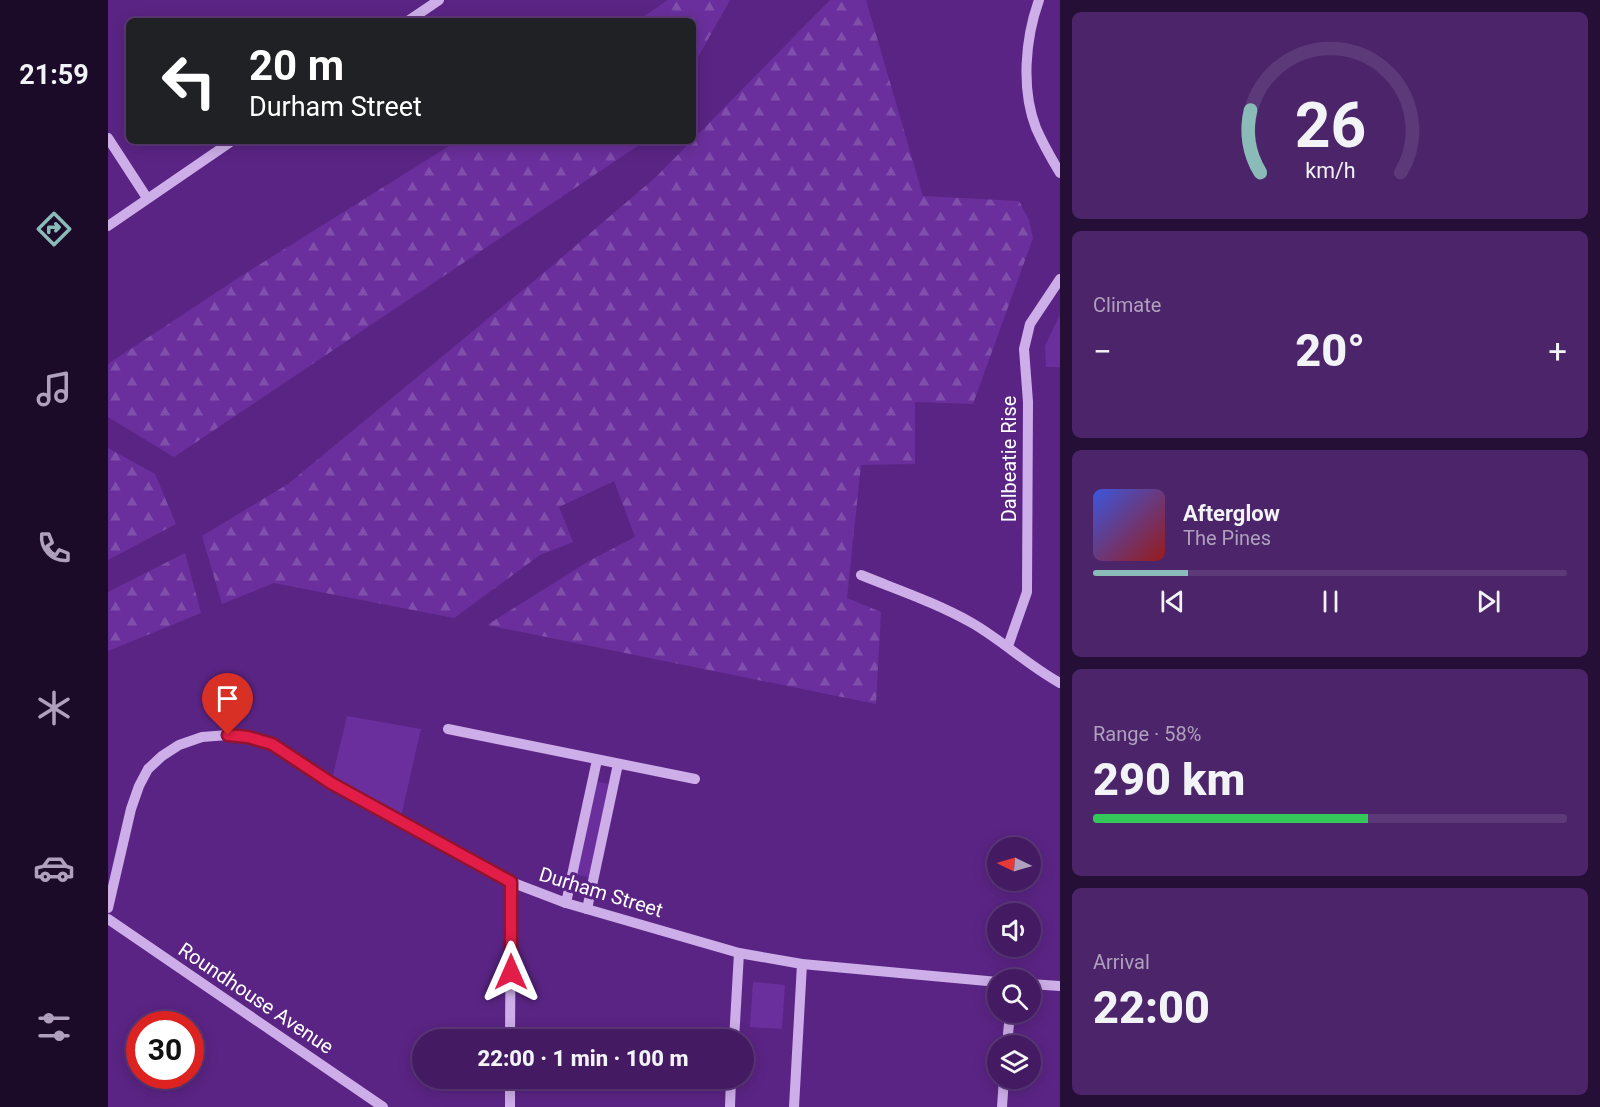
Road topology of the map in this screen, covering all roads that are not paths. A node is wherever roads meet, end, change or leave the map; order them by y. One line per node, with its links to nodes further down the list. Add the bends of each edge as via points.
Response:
1 (439, 0): 3 (street)
2 (1039, 0): 6 (street, via 1026,77 1036,126)
3 (412, 18)
4 (108, 138): 7 (street)
5 (228, 144): 7 (street)
6 (1060, 173)
7 (147, 198): 8 (street)
8 (108, 226)
9 (1060, 279): 11 (street, Dalbeatie Rise, via 1030,324 1024,349 1028,402 1027,592)
10 (861, 575): 11 (street, via 931,602)
11 (1008, 646): 12 (street)
12 (1060, 683)
13 (448, 729): 14 (street)
14 (597, 760): 15 (street); 18 (street)
15 (618, 764): 16 (street); 20 (street)
16 (695, 779)
17 (511, 882): 18 (street, Durham Street); 19 (street, Durham Street, via 331,783 272,744 228,735 202,737 179,745 148,769 131,809); 27 (street)
18 (566, 903): 20 (street, Durham Street)
19 (108, 908)
20 (587, 909): 22 (street, Durham Street)
21 (108, 919): 32 (street, Roundhouse Avenue)
22 (739, 953): 23 (street, Durham Street); 28 (street)
23 (802, 964): 24 (street, Durham Street); 35 (street)
24 (987, 981)
25 (1041, 985): 26 (street)
26 (1060, 986)
27 (510, 1029)
28 (735, 1029)
29 (510, 1089): 33 (street)
30 (731, 1089): 34 (street)
31 (1003, 1089): 36 (street)
32 (384, 1107)
33 (510, 1107)
34 (730, 1107)
35 (794, 1107)
36 (1002, 1107)

